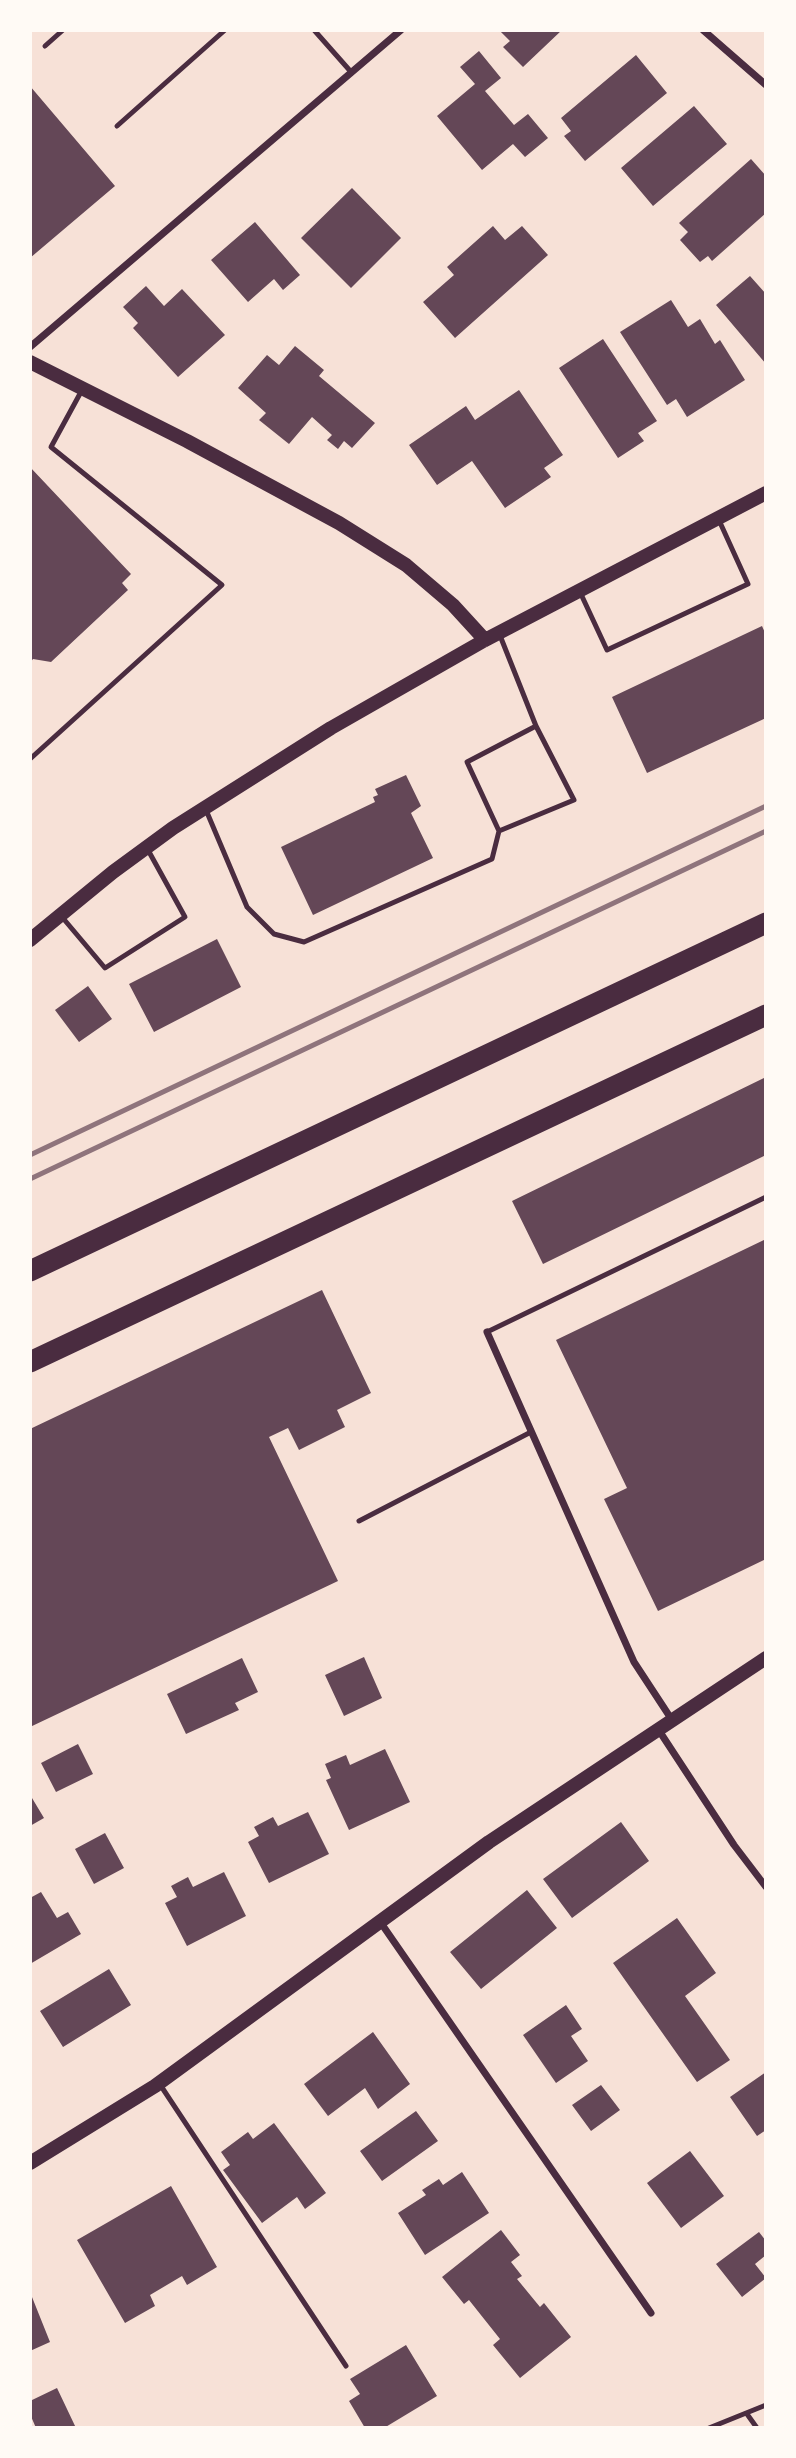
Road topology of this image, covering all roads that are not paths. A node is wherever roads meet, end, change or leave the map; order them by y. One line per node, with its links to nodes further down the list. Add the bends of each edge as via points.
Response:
1 (63, 30): 6 (lane)
2 (225, 30): 9 (lane)
3 (314, 30): 7 (lane)
4 (401, 30): 7 (street)
5 (704, 30): 8 (street)
6 (45, 46)
7 (352, 72): 10 (street)
8 (766, 85)
9 (117, 126)
10 (30, 347)
11 (30, 362): 12 (main road)
12 (83, 389): 17 (main road, via 339,523 406,565); 19 (lane, via 51,447 222,585)
13 (766, 493): 14 (main road)
14 (719, 518): 15 (main road); 15 (lane, via 748,584 607,650)
15 (580, 591): 16 (main road)
16 (499, 633): 17 (main road); 18 (lane)
17 (485, 640): 20 (main road)
18 (536, 726): 21 (lane, via 467,762); 21 (lane, via 574,800)
19 (30, 758)
20 (205, 807): 21 (lane, via 247,907 274,934 304,942 492,859); 22 (main road)
21 (499, 831)
22 (146, 847): 23 (main road); 23 (lane, via 185,918 105,968)
23 (59, 914): 25 (main road)
24 (766, 923): 28 (highway)
25 (30, 940)
26 (766, 1015): 30 (highway)
27 (766, 1197): 29 (lane)
28 (30, 1271)
29 (487, 1332): 31 (street)
30 (30, 1362)
31 (531, 1432): 32 (lane); 34 (street, via 634,1662)
32 (359, 1521)
33 (766, 1658): 34 (main road)
34 (671, 1720): 35 (main road)
35 (658, 1729): 36 (street); 37 (main road, via 489,1842)
36 (766, 1887)
37 (381, 1923): 38 (main road); 40 (street)
38 (159, 2083): 39 (main road); 41 (lane)
39 (30, 2163)
40 (651, 2313)
41 (346, 2366)
42 (766, 2405): 43 (lane)
43 (747, 2414): 44 (lane); 45 (lane)
44 (709, 2428)
45 (757, 2428)

